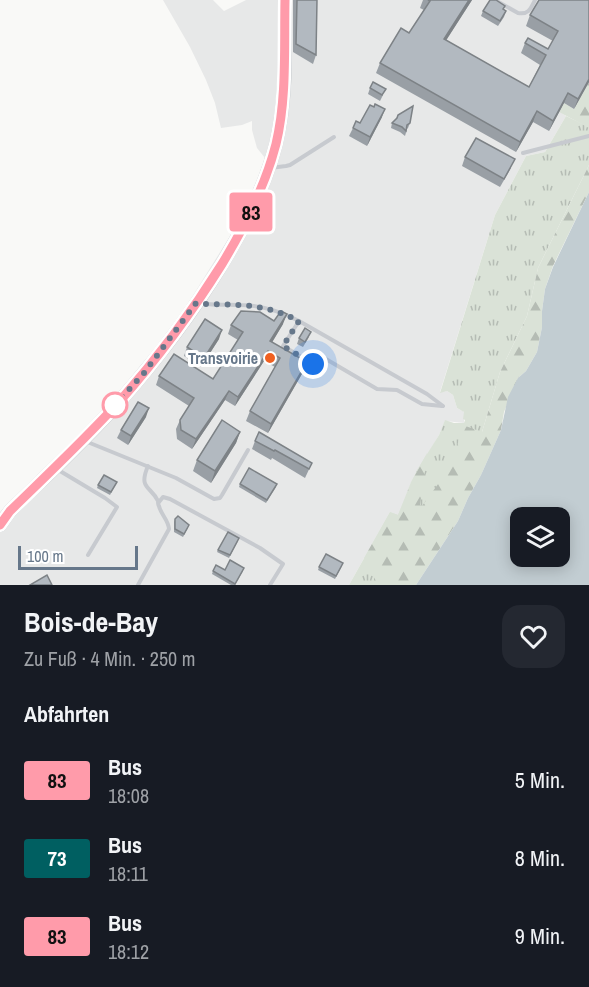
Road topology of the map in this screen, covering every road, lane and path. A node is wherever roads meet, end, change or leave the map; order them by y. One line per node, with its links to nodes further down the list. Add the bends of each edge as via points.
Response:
1 (285, 0): 7 (main road, via 284,93)
2 (495, 0): 3 (lane, via 523,14)
3 (535, 0)
4 (589, 136): 6 (lane)
5 (334, 137): 7 (lane, via 291,165)
6 (523, 153)
7 (269, 168): 8 (main road, via 247,220)
8 (196, 303): 9 (lane, via 256,307); 10 (main road, via 144,373)
9 (299, 321): 9 (lane, via 427,394 443,406 422,404 397,390 377,389 318,355 313,364 283,346)
10 (83, 440): 12 (lane); 13 (main road)
11 (248, 450): 12 (lane, via 218,499)
12 (148, 466): 14 (lane, via 146,487)
13 (55, 467): 15 (main road); 16 (lane, via 117,507)
14 (159, 502): 17 (lane, via 169,529); 18 (lane, via 163,497 170,499 282,564)
15 (0, 525)
16 (88, 555)
17 (138, 585)
18 (270, 585)

